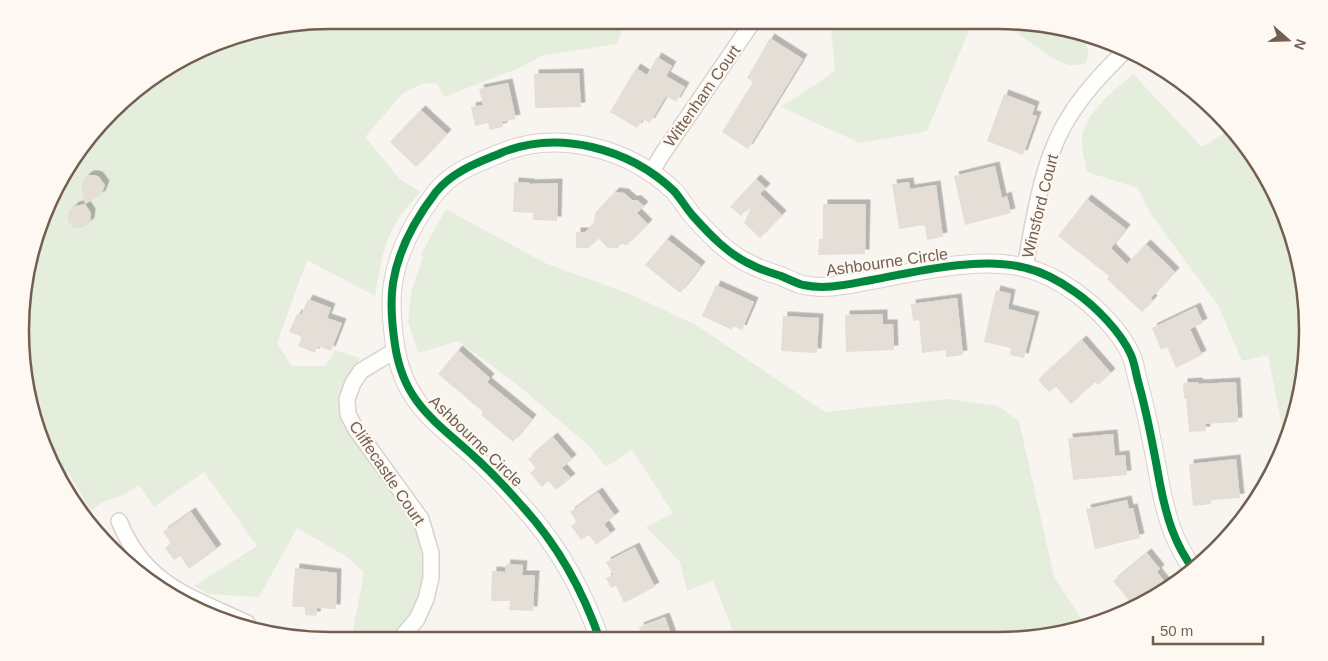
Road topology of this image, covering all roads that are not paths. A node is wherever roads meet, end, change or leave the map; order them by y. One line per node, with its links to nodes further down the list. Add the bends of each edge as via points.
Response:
1 (748, 29): 3 (street, Wittenham Court)
2 (1120, 55): 4 (street, Winsford Court, via 1068,117 1055,144 1039,199)
3 (651, 173): 4 (street, Ashbourne Circle, via 676,193 689,212 736,256 803,285 836,287 948,267 990,263); 5 (street, Ashbourne Circle, via 630,160 593,146 571,142 513,148 456,172 439,188 423,211 399,260 393,290)
4 (1025, 267): 7 (street, Ashbourne Circle, via 1077,293 1115,328 1131,355 1167,520)
5 (396, 350): 9 (street, Cliffecastle Court, via 361,371 347,399 348,414 355,428 421,519 431,553 431,578 426,599 417,619); 10 (street, Ashbourne Circle, via 404,380 418,404 478,460 525,509 548,539 572,574)
6 (119, 521): 8 (street, via 127,541 151,572 177,590)
7 (1189, 563)
8 (226, 613)
9 (406, 632)
10 (597, 632)

